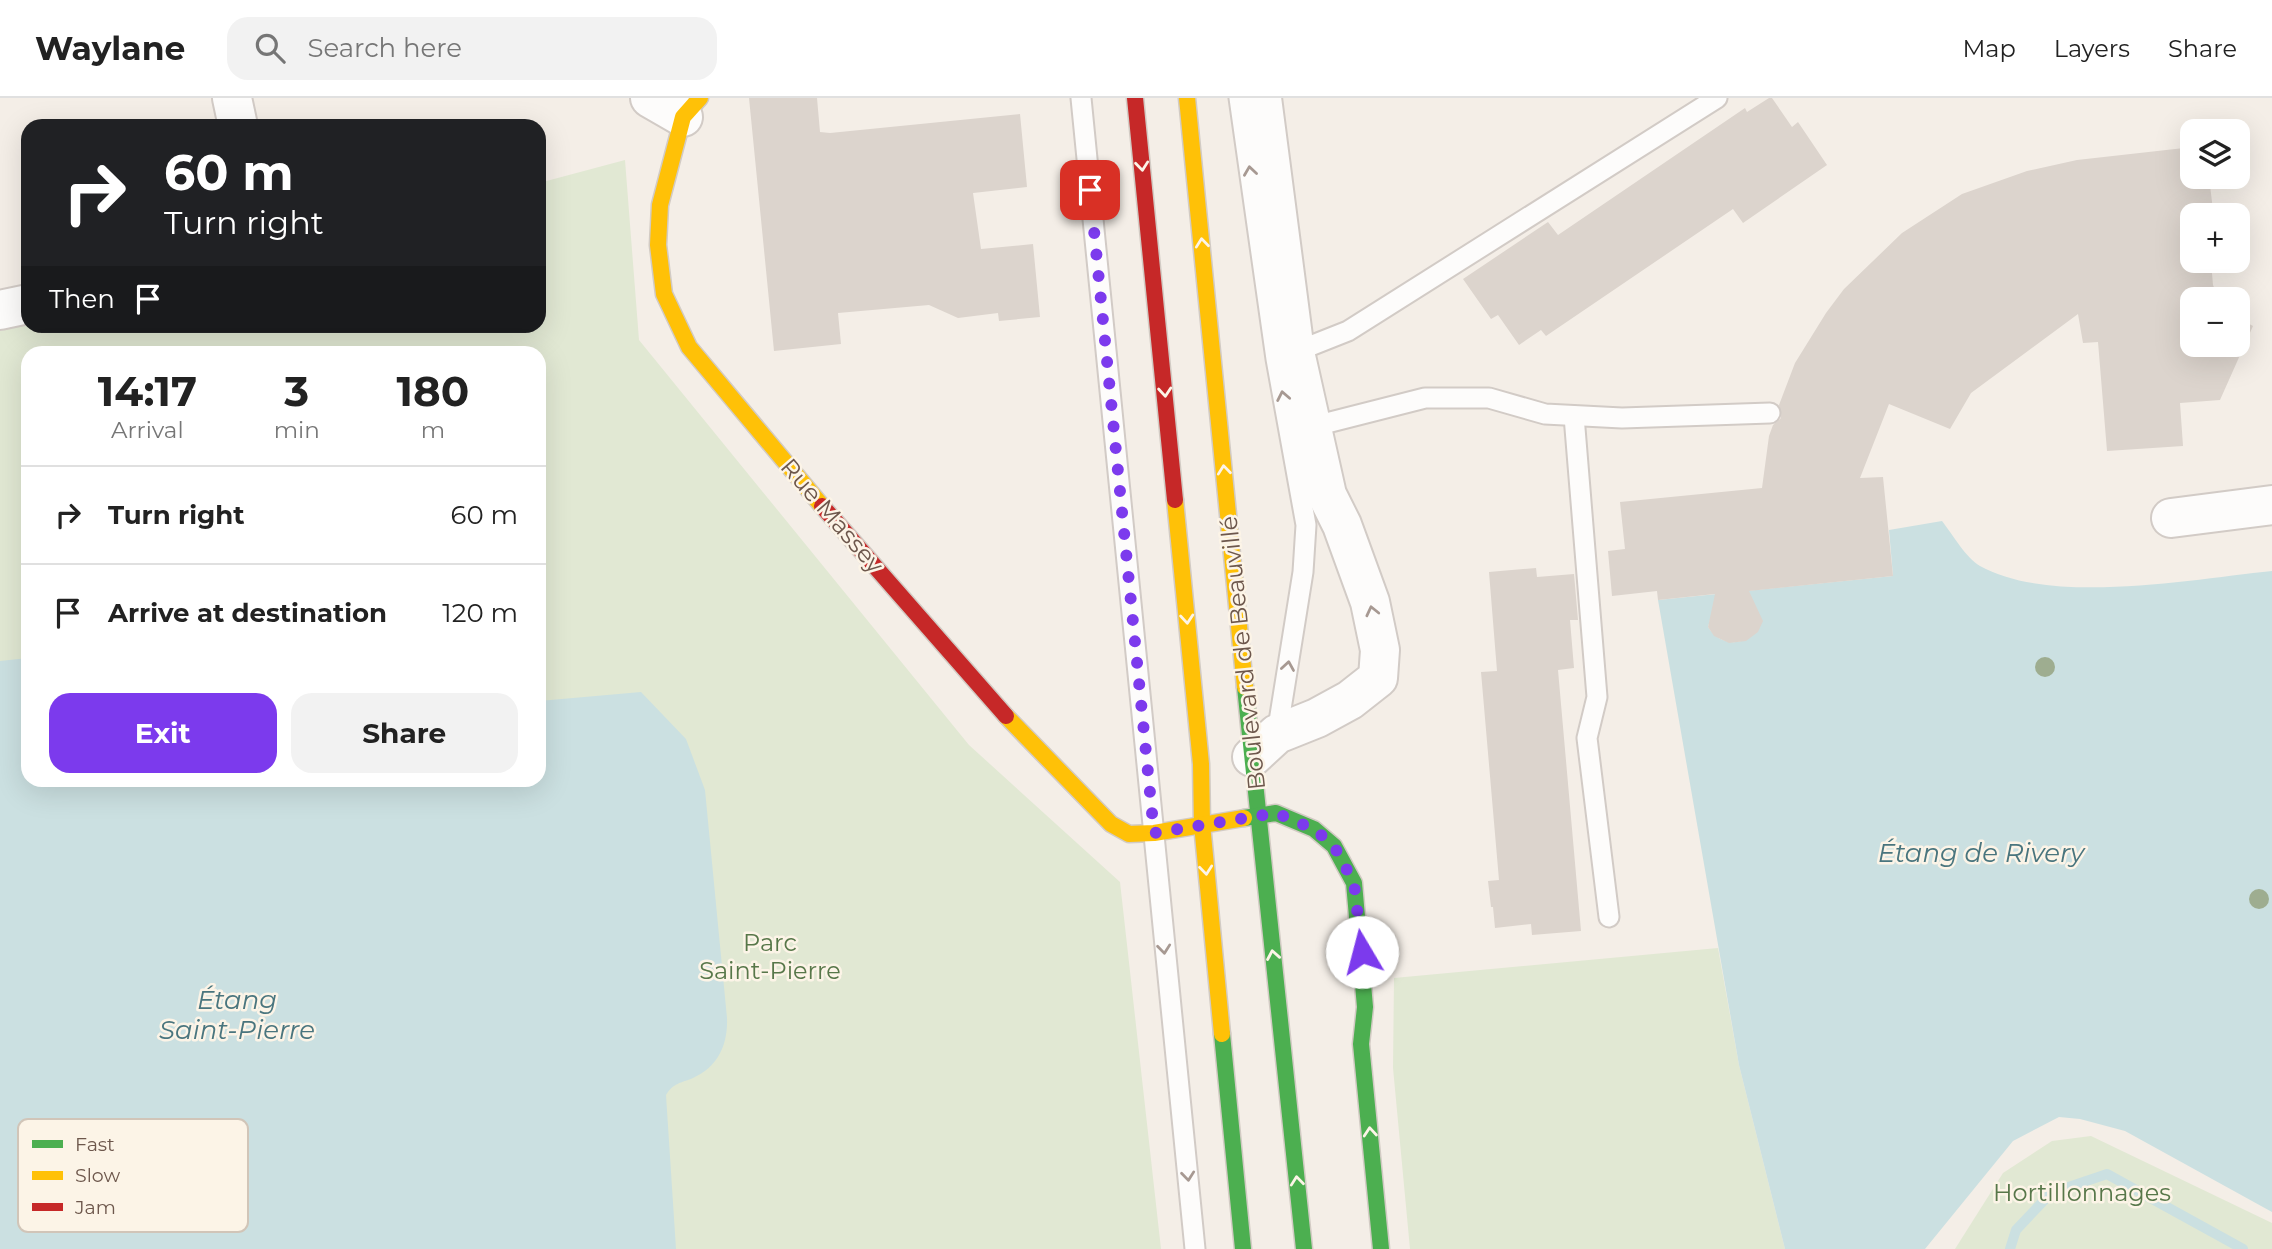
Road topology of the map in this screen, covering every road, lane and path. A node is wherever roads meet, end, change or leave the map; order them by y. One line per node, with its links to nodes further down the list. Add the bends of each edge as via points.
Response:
1 (232, 98): 10 (street)
2 (650, 98): 9 (street, Rue Massey)
3 (1080, 98): 22 (lane)
4 (1135, 98): 21 (main road, one-way to 21, via 1201,764)
5 (1187, 98): 19 (main road, Boulevard de Beauvillé, one-way to 5)
6 (1240, 98): 16 (lane, one-way to 6, via 1276,359)
7 (1262, 98): 13 (street)
8 (1717, 98): 13 (lane, via 1348,331)
9 (692, 107): 22 (main road, Rue Massey, via 660,205 658,245 664,294 689,346 1010,721 1111,824 1129,834)
10 (236, 119)
11 (21, 306): 12 (street)
12 (0, 310)
13 (1295, 352): 16 (street)
14 (1770, 413): 15 (lane)
15 (1574, 416): 16 (lane, via 1545,414 1489,398 1425,398); 23 (lane, via 1597,697 1587,738)
16 (1305, 450): 19 (lane, one-way to 16, via 1303,572); 19 (street, one-way to 16, via 1350,701 1378,678 1380,650 1370,602 1342,525)
17 (2272, 505): 18 (street)
18 (2171, 518)
19 (1264, 745): 20 (main road, Boulevard de Beauvillé)
20 (1260, 816): 21 (main road, Rue Massey); 26 (main road, Boulevard de Beauvillé, one-way to 20); 27 (main road, Rue Massey, one-way to 20, via 1361,1044 1365,1007 1354,883 1334,846 1314,829 1276,813)
21 (1202, 824): 22 (main road, Rue Massey); 25 (main road, one-way to 25)
22 (1154, 833): 24 (lane, one-way to 24)
23 (1609, 917)
24 (1195, 1249)
25 (1243, 1249)
26 (1304, 1249)
27 (1381, 1249)

